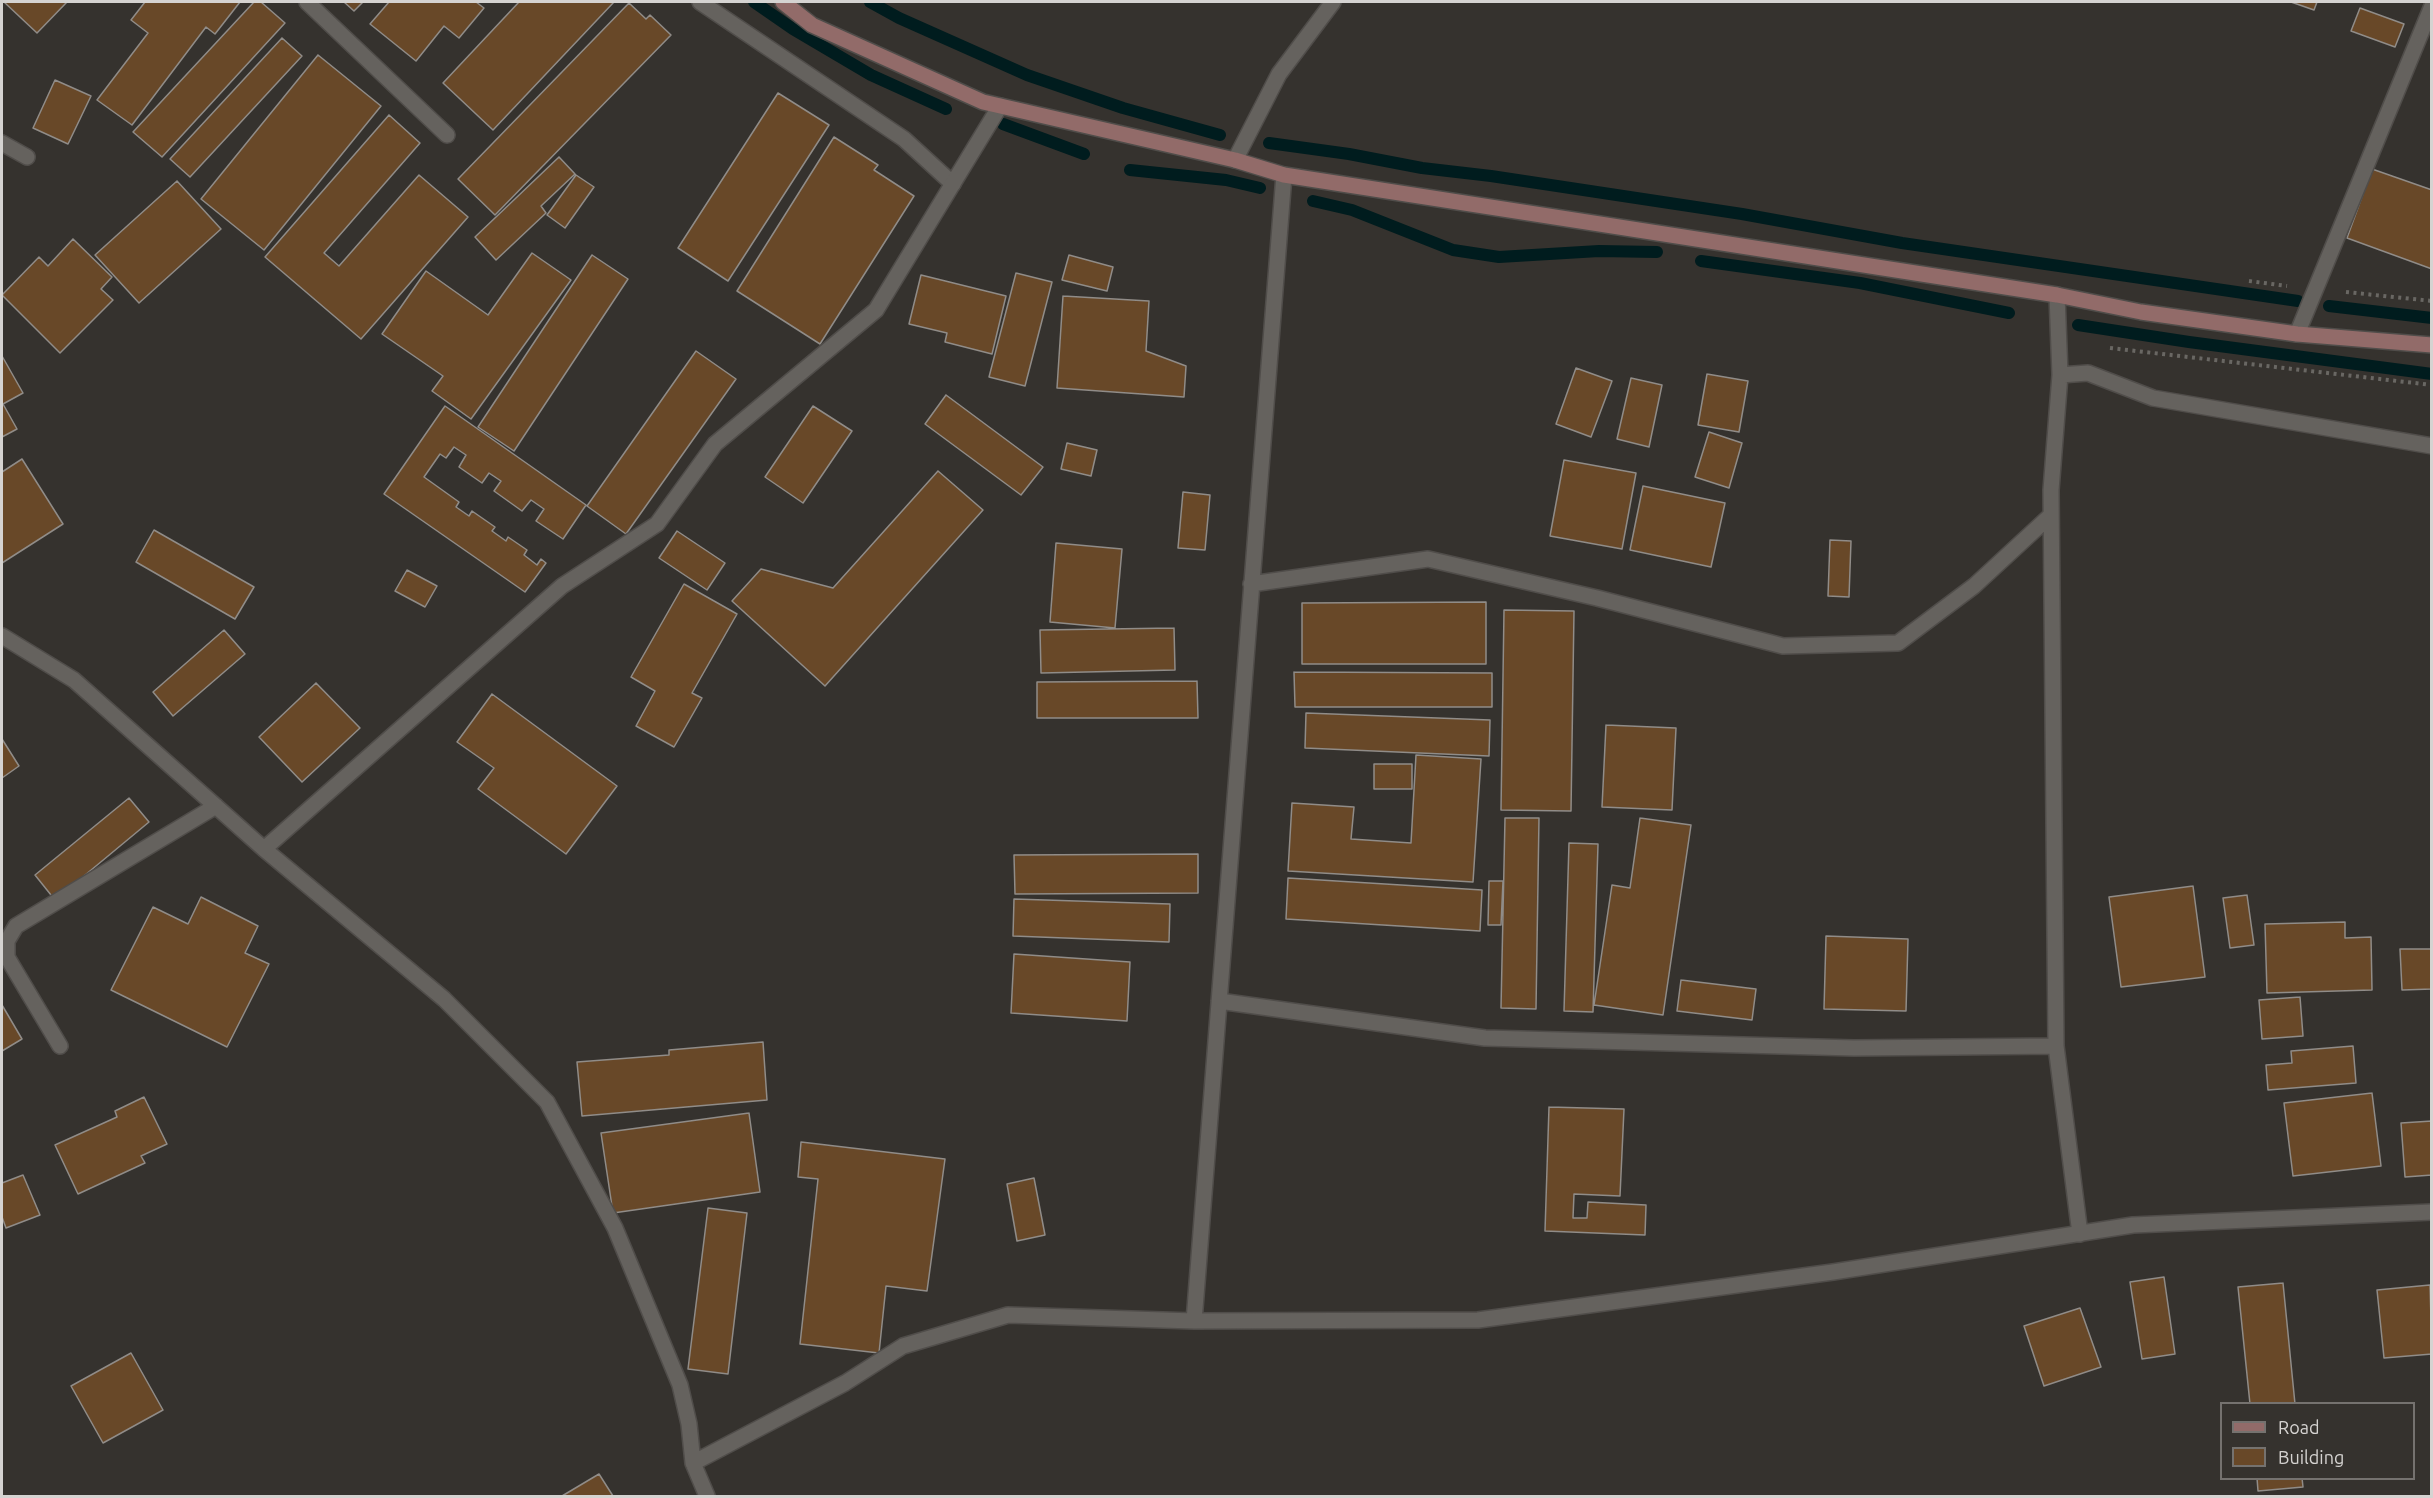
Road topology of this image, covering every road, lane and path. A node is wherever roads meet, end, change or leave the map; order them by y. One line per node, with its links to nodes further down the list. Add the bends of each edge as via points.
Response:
1 (308, 2): 7 (street)
2 (700, 2): 12 (street, via 904,139)
3 (783, 2): 6 (street, via 812,25 983,102)
4 (1333, 2): 10 (street, via 1279,74)
5 (2432, 6): 14 (street)
6 (1000, 106): 10 (street); 12 (street)
7 (447, 135)
8 (2, 143): 9 (street)
9 (27, 157)
10 (1235, 160): 11 (street)
11 (1284, 175): 13 (street); 21 (street)
12 (953, 184): 24 (street, via 876,310 715,444 657,524 562,586)
13 (2057, 295): 14 (street, via 2141,312); 15 (street)
14 (2297, 334): 16 (street)
15 (2058, 342): 17 (street); 18 (path)
16 (2432, 345)
17 (2060, 375): 19 (street, via 2088,373 2153,398); 20 (street)
18 (2432, 385)
19 (2432, 446)
20 (2051, 515): 21 (street, via 1974,586 1898,643 1783,646 1428,559); 27 (street)
21 (1251, 584): 25 (street)
22 (2, 636): 23 (street, via 74,681)
23 (216, 806): 24 (street); 26 (street, via 16,926 7,941 7,957)
24 (264, 849): 31 (street, via 444,999 547,1102 615,1228 680,1385)
25 (1219, 1001): 27 (street, via 1485,1038 1854,1048); 30 (street)
26 (60, 1046)
27 (2056, 1046): 29 (street)
28 (2432, 1212): 29 (street, via 2133,1225)
29 (2080, 1234): 30 (street, via 1478,1320)
30 (1194, 1321): 31 (street, via 1008,1315 903,1346 845,1383)
31 (693, 1464): 32 (street)
32 (707, 1497)

